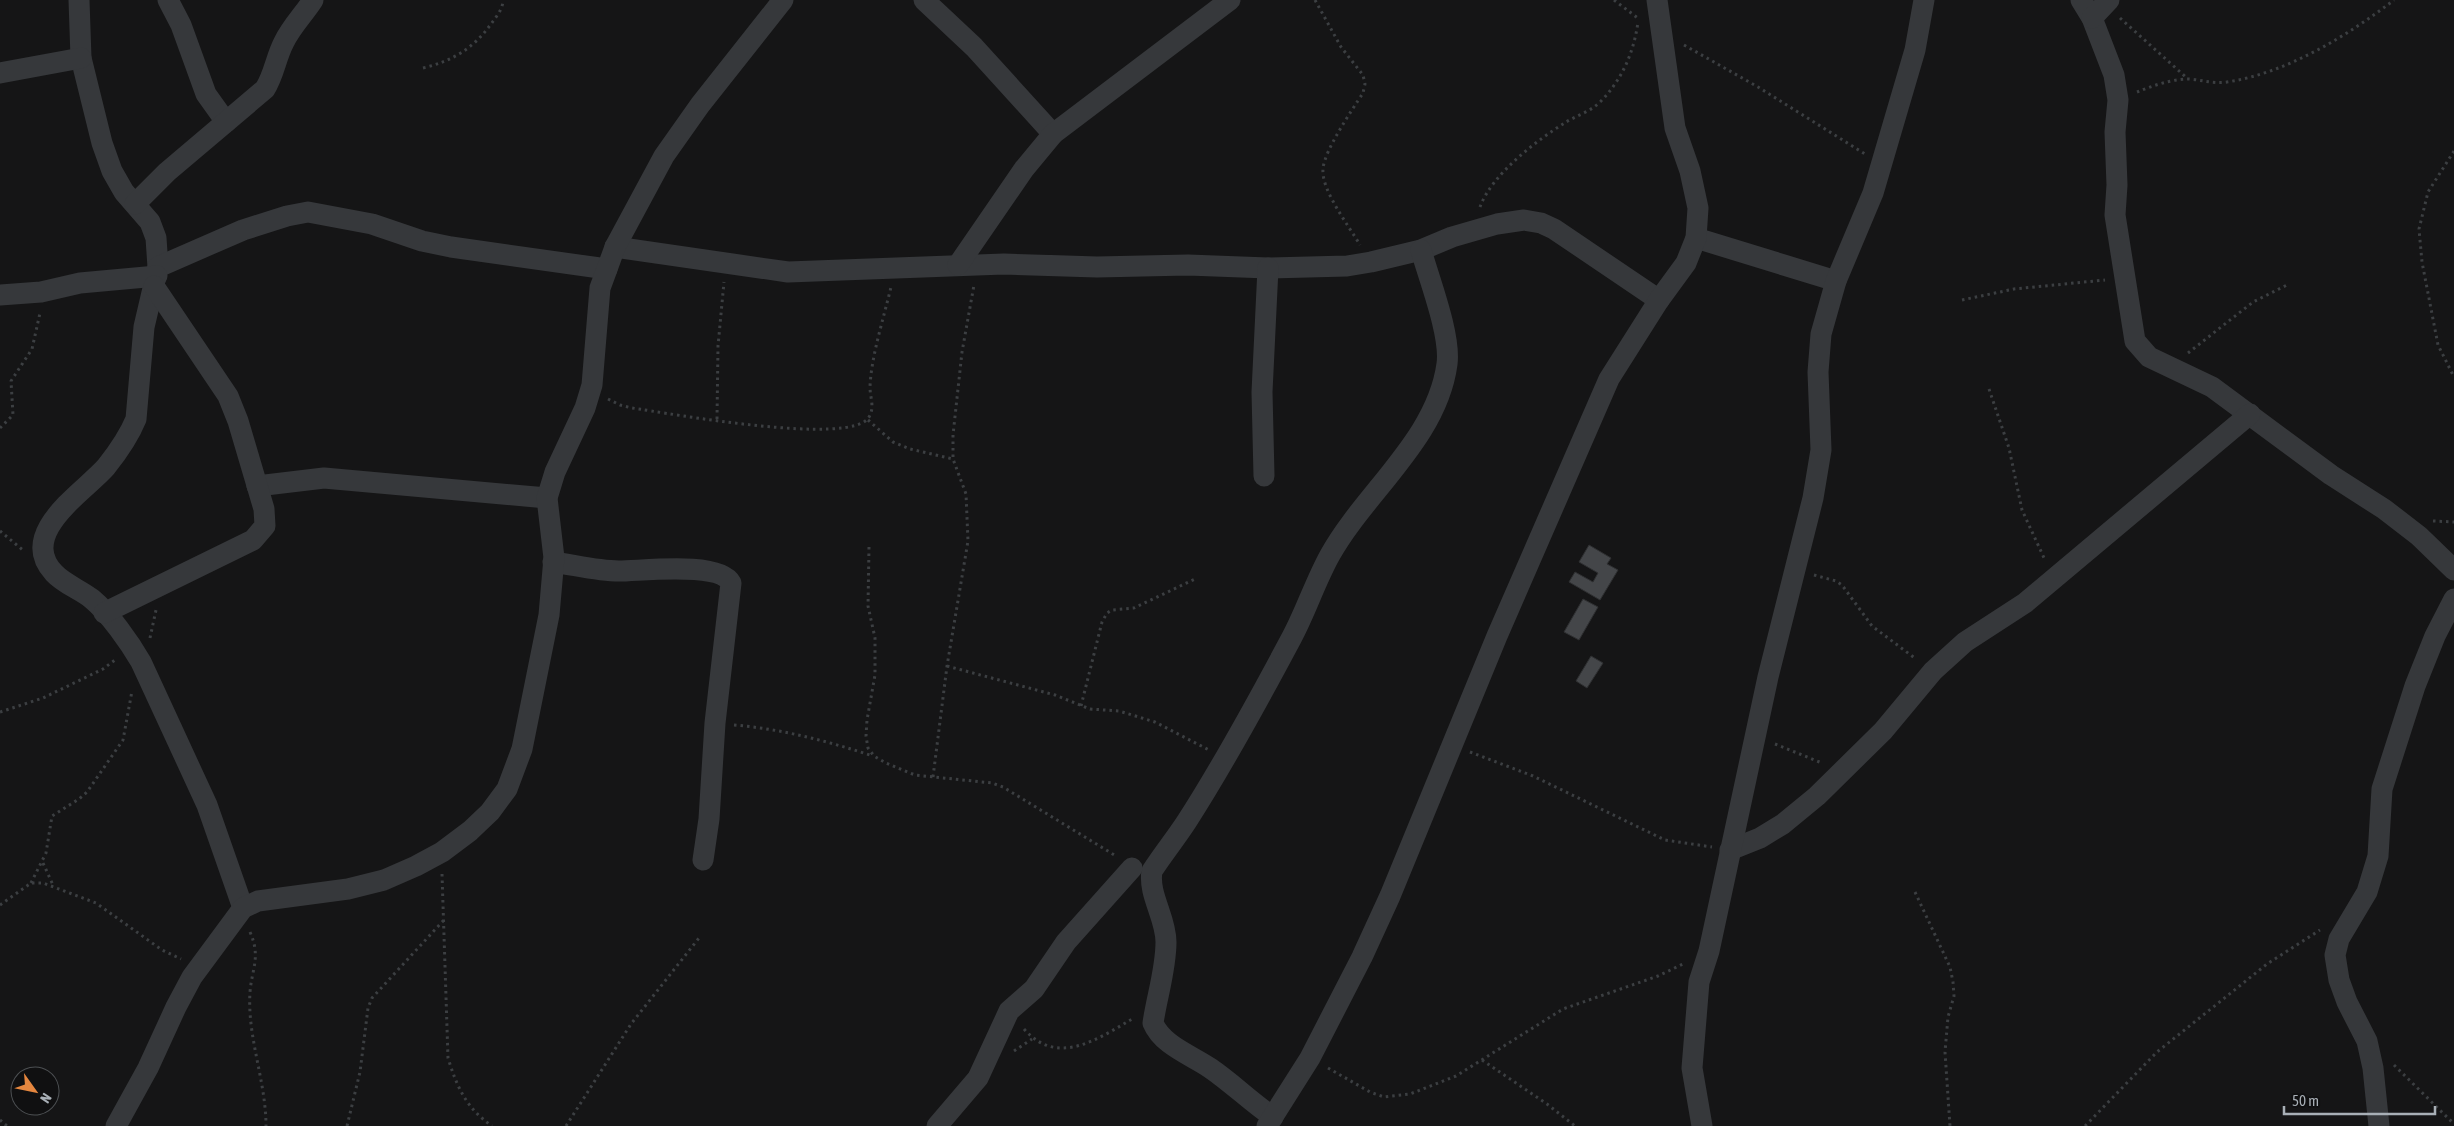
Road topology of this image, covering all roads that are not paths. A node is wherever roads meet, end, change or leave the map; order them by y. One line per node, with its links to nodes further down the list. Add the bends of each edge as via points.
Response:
1 (79, 0): 11 (street)
2 (168, 0): 13 (street, via 181,25 206,94)
3 (313, 0): 13 (street, via 285,39 270,82)
4 (783, 0): 17 (street, via 669,149)
5 (924, 0): 14 (street, via 974,47)
6 (1230, 0): 14 (street)
7 (1657, 0): 16 (street, via 1675,128 1698,208)
8 (1924, 0): 23 (street, via 1915,50 1873,193)
9 (2082, 0): 10 (street)
10 (2102, 8): 26 (street, via 2118,100 2115,215 2135,341 2149,357 2212,387)
11 (81, 58): 12 (street); 15 (street, via 112,171)
12 (0, 73)
13 (226, 122): 15 (street)
14 (1054, 134): 19 (street, via 1024,169)
15 (135, 204): 22 (street, via 150,222 156,238)
16 (1696, 238): 23 (street); 25 (street, via 1686,264)
17 (615, 247): 19 (street, via 788,272); 20 (street)
18 (1421, 250): 21 (street, via 1347,266); 25 (street, via 1477,230 1524,220 1541,223); 38 (street, via 1447,350 1440,389 1430,413 1408,451 1350,522 1330,556 1293,636 1225,758 1152,871 1150,882 1164,922 1166,943 1153,1023 1156,1031 1210,1068)
19 (968, 264): 21 (street)
20 (607, 268): 22 (street, via 451,247 372,224 308,212 243,230); 29 (street, via 600,288 592,385)
21 (1268, 268): 27 (street, via 1262,392)
22 (156, 276): 24 (street); 28 (street, via 228,396); 33 (street, via 144,327 136,419 131,432 105,468 57,515 45,537 44,551 55,575 93,600)
23 (1836, 281): 34 (street, via 1821,334 1818,372 1821,450 1796,572 1768,677)
24 (0, 295)
25 (1659, 300): 38 (street, via 1609,379 1362,957 1310,1058)
26 (2250, 414): 31 (street, via 2331,475 2400,520); 34 (street, via 2025,603 1965,642 1933,671 1883,731 1843,772 1783,824)
27 (1264, 476)
28 (256, 486): 29 (street, via 324,478); 33 (street, via 266,518 262,532 252,540)
29 (547, 498): 30 (street)
30 (553, 562): 35 (street, via 618,571 678,568 723,574 731,583); 37 (street, via 549,615 529,718 515,772 490,812 442,852 384,880 348,889 258,901)
31 (2454, 570)
32 (2454, 599): 42 (street, via 2415,686 2382,789 2378,856 2367,892 2339,939 2336,964 2347,1002 2367,1041)
33 (104, 613): 37 (street, via 140,642 145,672 208,805)
34 (1730, 850): 41 (street, via 1709,951 1699,982 1692,1068)
35 (703, 860)
36 (1132, 868): 40 (street, via 1066,942 1034,990 1009,1012 978,1078)
37 (241, 910): 39 (street, via 176,1007)
38 (1270, 1122)
39 (116, 1126)
40 (937, 1126)
41 (1702, 1126)
42 (2379, 1126)

